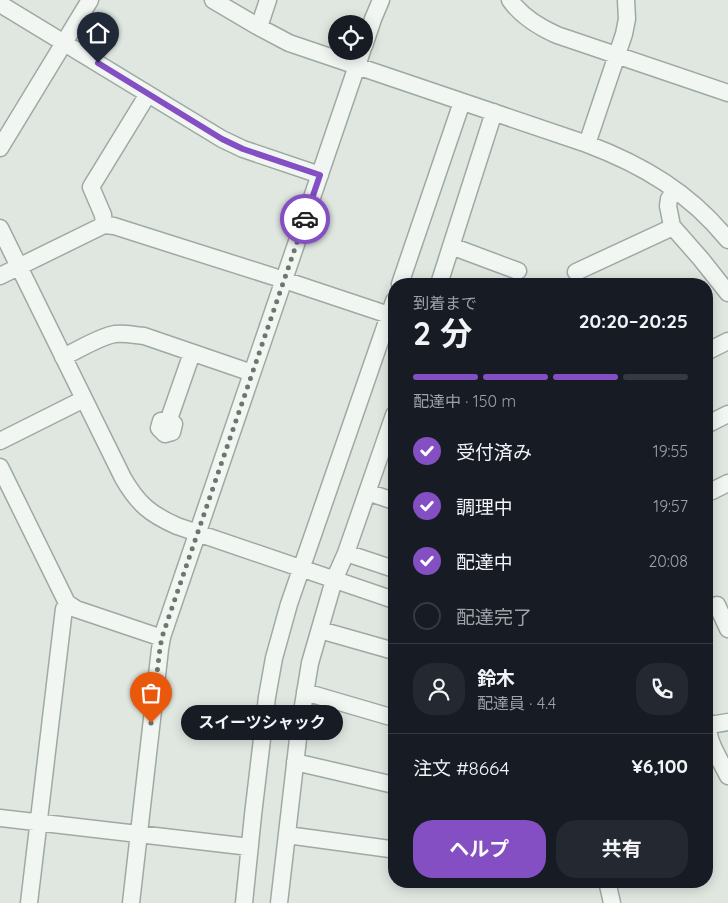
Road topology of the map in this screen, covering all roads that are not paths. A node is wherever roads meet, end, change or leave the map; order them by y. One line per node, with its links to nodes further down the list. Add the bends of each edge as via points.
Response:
1 (90, 0): 10 (street)
2 (213, 0): 9 (street)
3 (268, 0): 9 (street)
4 (381, 0): 8 (street)
5 (510, 0): 12 (street, via 540,28)
6 (626, 0): 12 (street, via 624,34)
7 (0, 4): 10 (street)
8 (373, 19)
9 (258, 27): 11 (street, via 290,43)
10 (64, 42): 16 (street); 19 (street)
11 (328, 52)
12 (617, 55): 15 (street); 20 (street)
13 (359, 60): 22 (street)
14 (361, 60): 17 (street)
15 (728, 93)
16 (148, 94): 22 (street, via 243,149); 24 (street, via 91,187)
17 (462, 102): 18 (street); 33 (street)
18 (494, 112): 20 (street); 28 (street)
19 (6, 125): 21 (street)
20 (587, 144): 23 (street, via 632,162)
21 (0, 148)
22 (320, 175): 36 (street)
23 (675, 190): 25 (street, via 668,206); 27 (street)
24 (104, 224): 29 (street); 36 (street)
25 (673, 227): 31 (street); 35 (street)
26 (0, 228): 29 (street)
27 (728, 240)
28 (451, 246): 30 (street); 34 (street)
29 (19, 267): 32 (street); 44 (street)
30 (518, 271)
31 (576, 272)
32 (0, 276)
33 (402, 278)
34 (441, 278)
35 (707, 278)
36 (284, 280): 39 (street); 45 (street)
37 (713, 283): 38 (street)
38 (728, 293)
39 (388, 307)
40 (388, 317): 60 (street)
41 (728, 341): 42 (street)
42 (713, 348)
43 (192, 353): 44 (street, via 144,336 115,334); 45 (street); 48 (street)
44 (63, 357): 46 (street)
45 (252, 373): 57 (street)
46 (84, 399): 51 (street); 57 (street, via 122,478 139,503 163,520)
47 (728, 414): 49 (street)
48 (169, 419)
49 (713, 422)
50 (388, 440): 55 (street)
51 (0, 441)
52 (0, 467): 63 (street)
53 (728, 483): 54 (street)
54 (713, 490)
55 (367, 492): 56 (street); 58 (street)
56 (388, 500)
57 (198, 533): 60 (street); 67 (street)
58 (346, 553): 59 (street); 61 (street)
59 (388, 567)
60 (302, 569): 61 (street); 81 (street, via 274,658)
61 (334, 580): 62 (street); 66 (street)
62 (388, 598)
63 (68, 603): 67 (street, via 76,609); 78 (street, via 64,609)
64 (717, 606): 65 (street)
65 (728, 628)
66 (320, 630): 68 (street); 69 (street)
67 (162, 638): 79 (street)
68 (388, 649)
69 (305, 692): 70 (street); 74 (street)
70 (388, 716)
71 (713, 722): 72 (street)
72 (728, 722)
73 (713, 746): 75 (street)
74 (295, 762): 76 (street); 80 (street)
75 (728, 776)
76 (388, 784)
77 (0, 818): 78 (street)
78 (39, 822): 79 (street); 84 (street)
79 (138, 834): 81 (street); 85 (street)
80 (287, 835): 82 (street); 87 (street)
81 (250, 847): 86 (street)
82 (388, 849)
83 (609, 888): 88 (street)
84 (29, 903)
85 (130, 903)
86 (244, 903)
87 (279, 903)
88 (612, 903)

